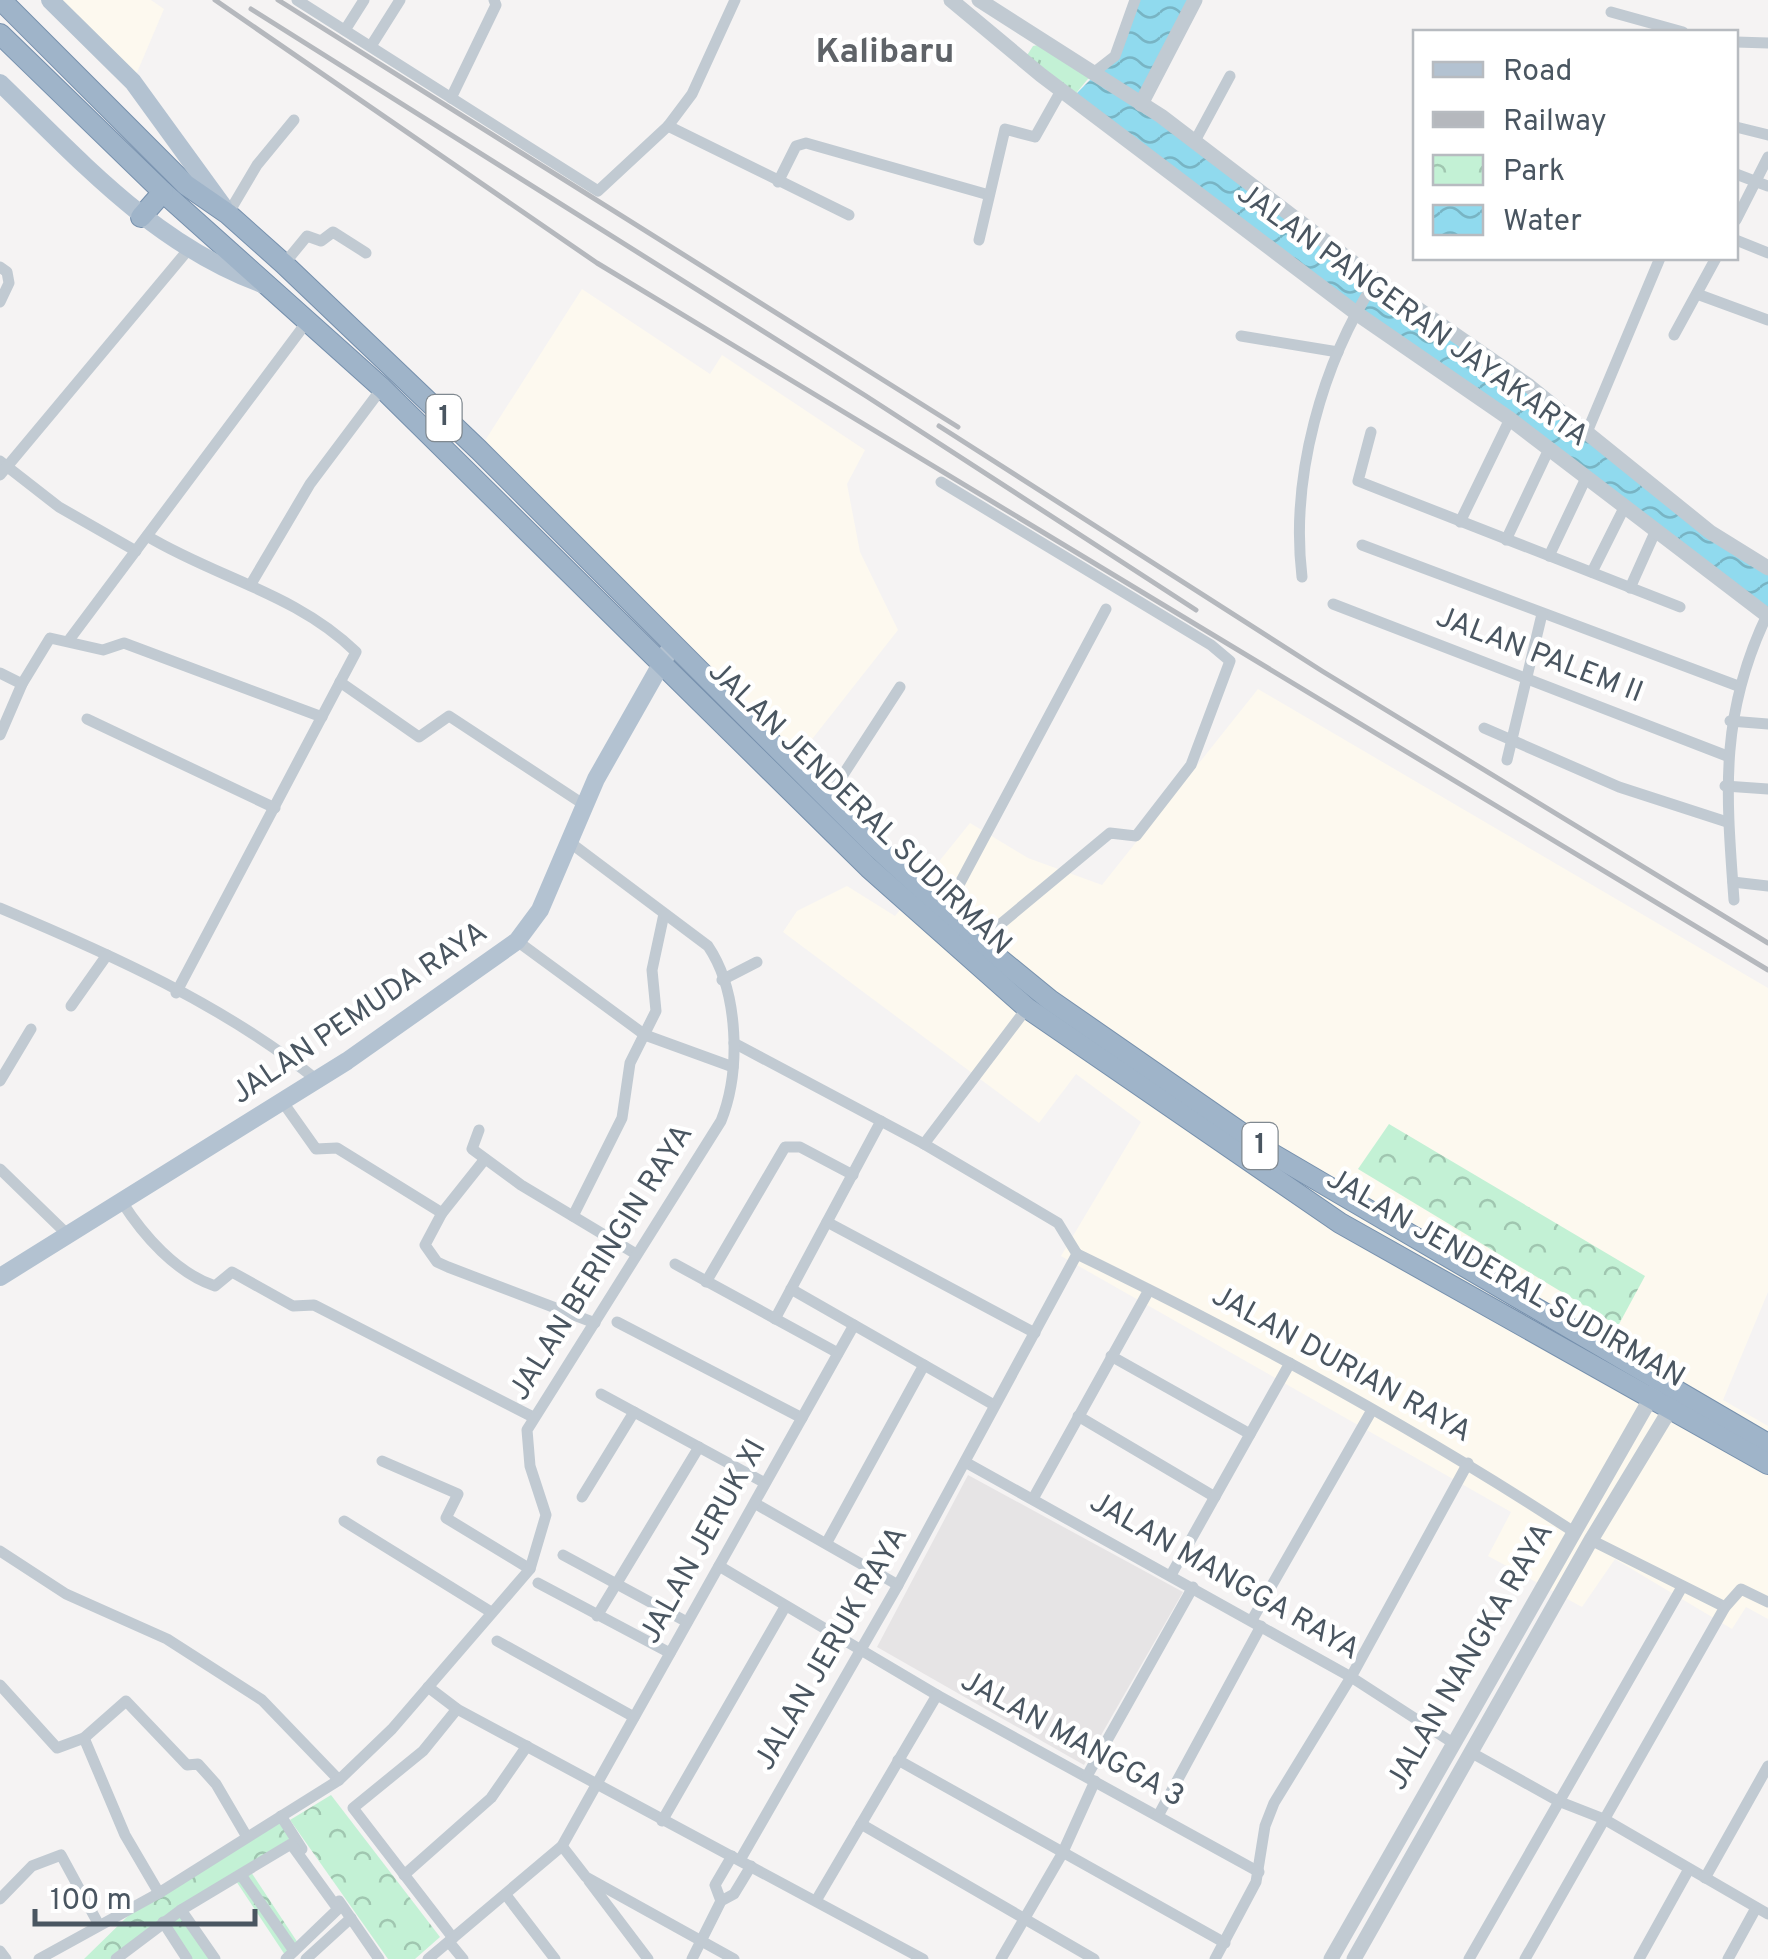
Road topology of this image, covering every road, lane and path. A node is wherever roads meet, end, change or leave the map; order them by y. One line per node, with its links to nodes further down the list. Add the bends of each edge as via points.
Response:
1 (1, 0): 40 (highway, JALAN JENDERAL SUDIRMAN / 1, via 186,186)
2 (50, 0): 40 (main road, JALAN JENDERAL SUDIRMAN, via 133,82)
3 (297, 0): 15 (street)
4 (364, 0): 15 (street)
5 (400, 0): 21 (street)
6 (494, 0): 27 (street)
7 (735, 0): 30 (street, via 692,94)
8 (951, 0): 14 (street, JALAN PANGERAN JAYAKARTA)
9 (979, 0): 12 (street, JALAN PANGERAN JAYAKARTA)
10 (1134, 0): 23 (street, via 1115,56)
11 (1195, 0): 28 (street)
12 (997, 12): 14 (street); 20 (street, JALAN PANGERAN JAYAKARTA)
13 (1610, 12): 16 (street)
14 (980, 23): 22 (street, JALAN PANGERAN JAYAKARTA)
15 (345, 30): 21 (street)
16 (1676, 30)
17 (0, 34): 38 (highway, 1)
18 (1738, 42): 19 (street)
19 (1768, 43)
20 (1043, 44): 22 (street); 23 (street, JALAN PANGERAN JAYAKARTA)
21 (371, 46): 27 (street)
22 (1024, 60): 26 (street, JALAN PANGERAN JAYAKARTA)
23 (1092, 74): 28 (street, JALAN PANGERAN JAYAKARTA)
24 (1230, 76): 33 (street)
25 (0, 82): 42 (main road, JALAN JENDERAL SUDIRMAN)
26 (1062, 89): 39 (street, via 1034,137 1006,129); 57 (street, JALAN PANGERAN JAYAKARTA)
27 (451, 98): 30 (street, via 598,191)
28 (1141, 104): 33 (street, JALAN PANGERAN JAYAKARTA)
29 (294, 120): 40 (street)
30 (668, 126): 36 (street)
31 (1738, 128): 32 (street)
32 (1768, 135)
33 (1195, 141): 53 (street, JALAN PANGERAN JAYAKARTA)
34 (1768, 157): 37 (street)
35 (1738, 175): 37 (street)
36 (778, 182): 39 (street, via 796,146 806,144); 41 (street)
37 (1762, 183): 43 (street)
38 (163, 192): 42 (highway); 54 (highway, 1)
39 (989, 195): 44 (street)
40 (228, 214): 51 (highway, JALAN JENDERAL SUDIRMAN / 1)
41 (849, 215)
42 (141, 216): 46 (main road, JALAN JENDERAL SUDIRMAN)
43 (1738, 217)
44 (979, 240)
45 (1738, 241): 47 (street)
46 (188, 250): 54 (main road, JALAN JENDERAL SUDIRMAN); 68 (street, via 71,396)
47 (1768, 252)
48 (366, 254): 51 (street, via 333,232 321,241 307,236)
49 (1659, 260): 66 (street)
50 (1715, 260): 55 (street)
51 (284, 264): 90 (highway, JALAN JENDERAL SUDIRMAN / 1)
52 (0, 267): 56 (street, via 9,283)
53 (1376, 280): 57 (street); 66 (street, JALAN PANGERAN JAYAKARTA)
54 (271, 288): 58 (highway, JALAN JENDERAL SUDIRMAN / 1)
55 (1697, 294): 59 (street); 60 (street)
56 (0, 302)
57 (1357, 311): 62 (street); 64 (street, JALAN PANGERAN JAYAKARTA)
58 (310, 319): 63 (highway, JALAN JENDERAL SUDIRMAN / 1); 74 (street)
59 (1768, 320)
60 (1674, 335)
61 (1241, 336): 62 (street)
62 (1338, 352): 81 (street, via 1303,486)
63 (382, 388): 82 (street, via 310,484); 90 (highway, JALAN JENDERAL SUDIRMAN / 1)
64 (1510, 419): 67 (street, JALAN PANGERAN JAYAKARTA); 72 (street)
65 (1370, 432): 72 (street, via 1358,482)
66 (1587, 432): 79 (street, JALAN PANGERAN JAYAKARTA, via 1710,532)
67 (1549, 449): 69 (street, JALAN PANGERAN JAYAKARTA); 75 (street)
68 (3, 467): 77 (street)
69 (1586, 478): 71 (street, JALAN PANGERAN JAYAKARTA); 78 (street)
70 (941, 482): 121 (street, via 1230,658 1191,765 1136,836 1110,833)
71 (1625, 506): 73 (street, JALAN PANGERAN JAYAKARTA); 80 (street)
72 (1460, 522): 75 (street)
73 (1656, 530): 83 (street); 88 (street, JALAN PANGERAN JAYAKARTA)
74 (147, 536): 77 (street); 82 (street, via 205,570)
75 (1506, 540): 78 (street)
76 (1362, 545): 87 (street)
77 (136, 551): 89 (street)
78 (1549, 556): 80 (street)
79 (1768, 568)
80 (1592, 572): 83 (street)
81 (1302, 577)
82 (251, 584): 93 (street, via 320,618 356,651)
83 (1630, 588): 85 (street)
84 (1333, 604): 92 (street, JALAN PALEM II)
85 (1680, 607)
86 (1106, 609): 118 (street)
87 (1542, 614): 92 (street); 95 (street)
88 (1768, 615): 95 (street)
89 (69, 640): 94 (street, via 50,638); 97 (street, via 103,650 124,643)
90 (667, 653): 108 (highway, JALAN JENDERAL SUDIRMAN / 1); 109 (main road, JALAN PEMUDA RAYA); 113 (highway, JALAN JENDERAL SUDIRMAN / 1)
91 (0, 673): 94 (street)
92 (1524, 678): 103 (street); 104 (street, JALAN PALEM II)
93 (340, 682): 97 (street); 109 (street, via 419,737 448,716)
94 (22, 684): 102 (street)
95 (1738, 686): 99 (street)
96 (900, 687): 108 (street)
97 (322, 718): 110 (street)
98 (88, 719): 110 (street)
99 (1730, 721): 100 (street); 104 (street)
100 (1768, 724)
101 (1484, 728): 103 (street)
102 (0, 735)
103 (1510, 740): 105 (street); 111 (street, via 1619,787)
104 (1727, 756): 106 (street)
105 (1506, 760)
106 (1725, 786): 107 (street); 111 (street)
107 (1768, 789)
108 (828, 798): 113 (highway, JALAN JENDERAL SUDIRMAN / 1)
109 (583, 804): 112 (main road, JALAN PEMUDA RAYA)
110 (274, 808): 125 (street)
111 (1727, 822): 114 (street)
112 (568, 841): 119 (street, JALAN BERINGIN RAYA); 120 (main road, JALAN PEMUDA RAYA, via 540,910)
113 (860, 845): 118 (highway, JALAN JENDERAL SUDIRMAN / 1); 127 (highway, JALAN JENDERAL SUDIRMAN / 1)
114 (1733, 882): 115 (street); 116 (street)
115 (1768, 886)
116 (1734, 900)
117 (0, 908): 122 (street)
118 (945, 911): 121 (highway, JALAN JENDERAL SUDIRMAN / 1)
119 (664, 914): 124 (street, JALAN BERINGIN RAYA, via 708,946); 129 (street, via 652,970 656,1012)
120 (517, 940): 129 (street); 132 (main road, JALAN PEMUDA RAYA)
121 (979, 942): 139 (highway, JALAN JENDERAL SUDIRMAN / 1)
122 (107, 955): 125 (street); 126 (street)
123 (757, 962): 124 (street)
124 (722, 980): 130 (street, JALAN BERINGIN RAYA)
125 (176, 993): 132 (street, via 262,1036)
126 (71, 1006)
127 (1027, 1008): 137 (street); 139 (highway, JALAN JENDERAL SUDIRMAN / 1)
128 (31, 1029): 133 (street)
129 (645, 1035): 131 (street); 144 (street, via 630,1063 622,1118)
130 (736, 1044): 131 (street, JALAN BERINGIN RAYA); 135 (street)
131 (733, 1068): 147 (street, JALAN BERINGIN RAYA, via 721,1121)
132 (317, 1080): 134 (main road, JALAN PEMUDA RAYA)
133 (0, 1081)
134 (282, 1102): 142 (main road, JALAN PEMUDA RAYA); 143 (street, via 316,1149 338,1148)
135 (881, 1121): 137 (street); 141 (street)
136 (479, 1130): 138 (street, via 471,1144)
137 (924, 1144): 148 (street, via 1058,1223)
138 (485, 1158): 143 (street); 144 (street)
139 (1264, 1160): 163 (highway, JALAN JENDERAL SUDIRMAN / 1, via 1395,1255)
140 (0, 1168): 146 (street)
141 (852, 1175): 145 (street); 151 (street, via 800,1147 786,1147)
142 (122, 1202): 146 (main road, JALAN PEMUDA RAYA); 170 (street, via 149,1239 200,1280 215,1286 232,1272 293,1306 314,1305)
143 (442, 1214): 156 (street, via 425,1245 437,1262)
144 (574, 1216): 147 (street)
145 (827, 1222): 152 (street); 158 (street)
146 (68, 1235): 150 (main road, JALAN PEMUDA RAYA)
147 (636, 1254): 156 (street, JALAN BERINGIN RAYA)
148 (1077, 1254): 153 (street, JALAN DURIAN RAYA); 158 (street, JALAN JERUK RAYA)
149 (675, 1264): 151 (street)
150 (0, 1277)
151 (706, 1282): 154 (street)
152 (791, 1289): 154 (street); 157 (street)
153 (1149, 1290): 160 (street); 161 (street, JALAN DURIAN RAYA)
154 (775, 1319): 159 (street)
155 (617, 1322): 171 (street)
156 (594, 1323): 170 (street, JALAN BERINGIN RAYA)
157 (854, 1325): 159 (street, JALAN JERUK XI); 162 (street)
158 (1034, 1333): 166 (street, JALAN JERUK RAYA)
159 (838, 1353): 171 (street, JALAN JERUK XI)
160 (1111, 1356): 169 (street); 172 (street)
161 (1290, 1363): 167 (street, JALAN DURIAN RAYA); 172 (street)
162 (924, 1365): 166 (street); 187 (street)
163 (1656, 1390): 165 (highway, JALAN JENDERAL SUDIRMAN / 1); 185 (street, JALAN NANGKA RAYA)
164 (601, 1394): 168 (street)
165 (1675, 1401): 173 (highway, JALAN JENDERAL SUDIRMAN / 1); 178 (highway, JALAN JENDERAL SUDIRMAN / 1); 186 (street, JALAN NANGKA RAYA)
166 (994, 1405): 176 (street, JALAN JERUK RAYA)
167 (1372, 1410): 177 (street, JALAN DURIAN RAYA); 206 (street)
168 (634, 1412): 174 (street); 180 (street)
169 (1078, 1416): 181 (street); 182 (street)
170 (533, 1417): 191 (street, JALAN BERINGIN RAYA, via 527,1449 546,1515)
171 (802, 1418): 179 (street, JALAN JERUK XI)
172 (1250, 1434): 182 (street)
173 (1768, 1444)
174 (699, 1447): 179 (street); 195 (street)
175 (382, 1461): 191 (street, via 458,1494 446,1518)
176 (965, 1462): 181 (street, JALAN MANGGA RAYA); 194 (street, JALAN JERUK RAYA)
177 (1468, 1463): 185 (street, JALAN DURIAN RAYA); 212 (street)
178 (1768, 1464)
179 (765, 1483): 183 (street, JALAN JERUK XI)
180 (582, 1497)
181 (1034, 1497): 192 (street, JALAN MANGGA RAYA)
182 (1215, 1497): 192 (street)
183 (756, 1504): 187 (street); 190 (street, JALAN JERUK XI)
184 (344, 1521): 201 (street)
185 (1574, 1532): 202 (street, JALAN NANGKA RAYA)
186 (1591, 1540): 197 (street); 204 (street, JALAN NANGKA RAYA)
187 (827, 1542): 194 (street)
188 (0, 1551): 225 (street, via 66,1594 167,1639 262,1700)
189 (563, 1555): 195 (street)
190 (719, 1566): 199 (street, JALAN MANGGA 3); 205 (street, JALAN JERUK XI)
191 (530, 1568): 201 (street, JALAN BERINGIN RAYA)
192 (1171, 1575): 196 (street, JALAN MANGGA RAYA)
193 (538, 1584): 203 (street)
194 (898, 1584): 208 (street, JALAN JERUK RAYA)
195 (616, 1585): 203 (street); 205 (street)
196 (1193, 1587): 206 (street, JALAN MANGGA RAYA); 224 (street)
197 (1682, 1587): 200 (street); 228 (street)
198 (1768, 1602): 200 (street, via 1741,1589)
199 (785, 1607): 208 (street, JALAN MANGGA 3); 232 (street)
200 (1725, 1607): 231 (street)
201 (491, 1612): 214 (street, JALAN BERINGIN RAYA)
202 (1530, 1612): 204 (street); 210 (street, JALAN NANGKA RAYA)
203 (598, 1616): 209 (street)
204 (1546, 1621): 211 (street, JALAN NANGKA RAYA)
205 (687, 1622): 209 (street, JALAN JERUK XI)
206 (1256, 1623): 212 (street, JALAN MANGGA RAYA); 230 (street)
207 (497, 1641): 217 (street)
208 (862, 1649): 215 (street, JALAN MANGGA 3); 237 (street, JALAN JERUK RAYA)
209 (670, 1653): 217 (street, JALAN JERUK XI)
210 (1503, 1660): 211 (street); 219 (street, JALAN NANGKA RAYA)
211 (1519, 1669): 221 (street, JALAN NANGKA RAYA)
212 (1351, 1677): 219 (street, JALAN MANGGA RAYA); 239 (street, via 1268,1816)
213 (0, 1685): 218 (street, via 54,1747)
214 (435, 1692): 216 (street); 225 (street, JALAN BERINGIN RAYA)
215 (937, 1694): 222 (street); 224 (street, JALAN MANGGA 3)
216 (457, 1709): 220 (street); 241 (street, via 423,1752 352,1808)
217 (634, 1717): 226 (street, JALAN JERUK XI)
218 (84, 1738): 234 (street, via 126,1701 187,1764 207,1774); 244 (street, via 125,1835)
219 (1453, 1743): 249 (street, JALAN NANGKA RAYA)
220 (527, 1746): 226 (street); 241 (street, via 490,1798)
221 (1472, 1753): 228 (street); 253 (street, JALAN NANGKA RAYA)
222 (898, 1760): 233 (street); 236 (street)
223 (1768, 1766): 227 (street)
224 (1091, 1779): 230 (street, JALAN MANGGA 3); 236 (street)
225 (340, 1780): 229 (street, JALAN BERINGIN RAYA)
226 (597, 1783): 232 (street); 235 (street, JALAN JERUK XI)
227 (1764, 1784): 243 (street)
228 (1558, 1801): 231 (street); 282 (street)
229 (281, 1816): 234 (street, JALAN BERINGIN RAYA); 254 (street)
230 (1158, 1816): 239 (street, JALAN MANGGA 3)
231 (1604, 1819): 238 (street); 283 (street)
232 (662, 1821): 237 (street)
233 (861, 1824): 247 (street); 255 (street)
234 (246, 1837): 244 (street, JALAN BERINGIN RAYA)
235 (562, 1846): 242 (street); 245 (street, JALAN JERUK XI)
236 (1062, 1854): 255 (street); 260 (street)
237 (741, 1860): 247 (street); 248 (street, JALAN JERUK RAYA, via 734,1894); 248 (street, JALAN JERUK RAYA, via 714,1886)
238 (1689, 1869): 243 (street); 284 (street)
239 (1259, 1872): 260 (street)
240 (240, 1875): 251 (street); 262 (street); 262 (street, via 291,1844 338,1910)
241 (404, 1875): 258 (street)
242 (586, 1877): 259 (street); 273 (street)
243 (1704, 1878): 250 (street)
244 (160, 1893): 257 (street, JALAN BERINGIN RAYA)
245 (506, 1895): 258 (street, JALAN JERUK XI); 272 (street)
246 (0, 1899): 257 (street, via 32,1866 62,1855)
247 (817, 1899): 276 (street)
248 (721, 1901): 259 (street, JALAN JERUK RAYA)
249 (1362, 1906): 253 (street); 280 (street, JALAN NANGKA RAYA)
250 (1756, 1908): 252 (street); 285 (street)
251 (181, 1910): 256 (street); 267 (street)
252 (1768, 1914)
253 (1377, 1916): 281 (street, JALAN NANGKA RAYA)
254 (350, 1918): 268 (street); 269 (street)
255 (1024, 1921): 277 (street); 278 (street)
256 (163, 1922): 265 (street); 266 (street)
257 (100, 1925): 264 (street, JALAN BERINGIN RAYA)
258 (451, 1940): 270 (street, JALAN JERUK XI); 271 (street)
259 (702, 1942): 274 (street, JALAN JERUK RAYA); 275 (street)
260 (1224, 1943): 279 (street)
261 (0, 1952): 263 (street)
262 (290, 1955)
263 (6, 1959)
264 (39, 1959)
265 (116, 1959)
266 (187, 1959)
267 (216, 1959)
268 (306, 1959)
269 (379, 1959)
270 (428, 1959)
271 (463, 1959)
272 (554, 1959)
273 (648, 1959)
274 (692, 1959)
275 (734, 1959)
276 (923, 1959)
277 (1001, 1959)
278 (1094, 1959)
279 (1216, 1959)
280 (1331, 1959)
281 (1354, 1959)
282 (1469, 1959)
283 (1524, 1959)
284 (1639, 1959)
285 (1728, 1959)

